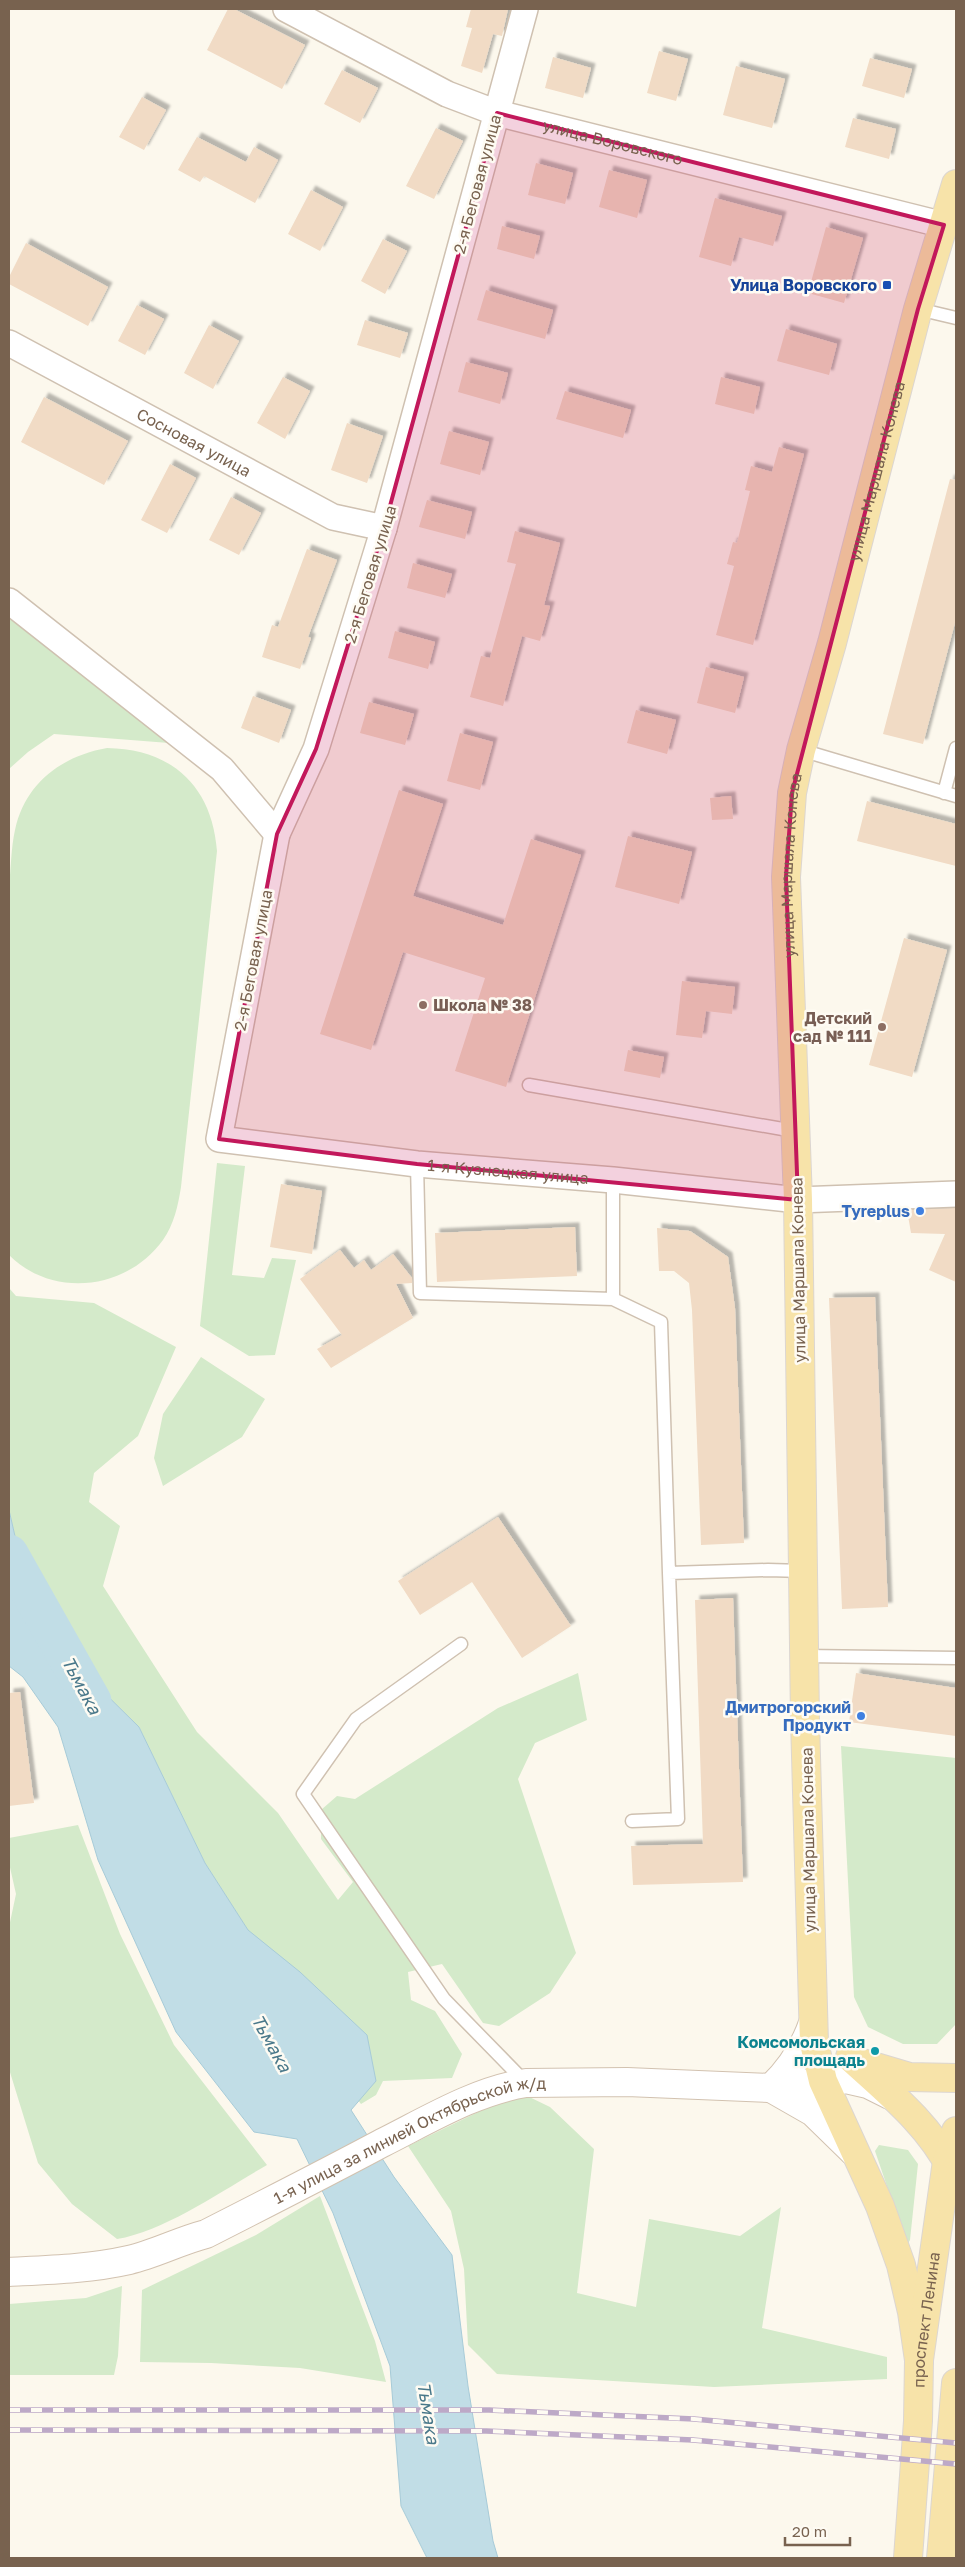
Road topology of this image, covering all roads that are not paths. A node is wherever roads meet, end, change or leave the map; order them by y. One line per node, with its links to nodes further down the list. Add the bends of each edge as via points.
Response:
1 (286, 9): 3 (street, улица Воровского, via 447,94)
2 (526, 9): 3 (street, 2-я Беговая улица)
3 (497, 112): 5 (street, улица Воровского); 9 (street, 2-я Беговая улица)
4 (956, 184): 5 (main road, улица Маршала Конева)
5 (950, 223): 6 (main road, улица Маршала Конева)
6 (918, 309): 7 (lane); 12 (main road, улица Маршала Конева, via 832,643)
7 (956, 318)
8 (9, 343): 9 (street, Сосновая улица, via 333,517)
9 (384, 528): 14 (street, 2-я Беговая улица, via 316,749)
10 (9, 601): 14 (street, via 222,769)
11 (956, 748): 13 (lane)
12 (801, 750): 13 (lane); 16 (main road, улица Маршала Конева, via 792,793 786,877)
13 (950, 794)
14 (277, 834): 17 (street, 2-я Беговая улица)
15 (529, 1086): 16 (lane)
16 (794, 1131): 21 (main road, улица Маршала Конева)
17 (219, 1139): 18 (street, 1-я Кузнецкая улица)
18 (417, 1164): 19 (street, 1-я Кузнецкая улица); 22 (lane, via 420,1293)
19 (613, 1180): 21 (street, 1-я Кузнецкая улица); 22 (lane)
20 (956, 1194): 21 (street, 1-я Кузнецкая улица)
21 (798, 1200): 23 (main road, улица Маршала Конева)
22 (613, 1300): 24 (lane, via 661,1322)
23 (804, 1571): 24 (lane); 26 (main road, улица Маршала Конева)
24 (669, 1573): 28 (lane, via 678,1819)
25 (461, 1644): 33 (lane, via 356,1718 303,1794 444,1999)
26 (805, 1656): 27 (lane); 29 (main road, улица Маршала Конева)
27 (956, 1658)
28 (632, 1821)
29 (813, 2023): 30 (main road, via 829,2043); 32 (main road, улица Маршала Конева); 34 (main road, via 800,2054)
30 (850, 2057): 31 (main road, via 894,2074); 35 (main road)
31 (948, 2078): 35 (main road)
32 (823, 2081): 34 (main road, 1-я улица за линией Октябрьской ж/д); 35 (main road, 1-я улица за линией Октябрьской ж/д, via 857,2081 879,2088); 37 (main road, улица Маршала Конева)
33 (526, 2083): 34 (main road, 1-я улица за линией Октябрьской ж/д, via 627,2082); 39 (main road, 1-я улица за линией Октябрьской ж/д, via 483,2094 206,2234 180,2240 147,2255 105,2265)
34 (770, 2088): 37 (main road, via 822,2120)
35 (898, 2101): 38 (main road, via 926,2128)
36 (956, 2131): 38 (main road, проспект Ленина)
37 (859, 2158): 40 (main road, улица Маршала Конева, via 901,2265)
38 (952, 2170): 40 (main road, проспект Ленина)
39 (9, 2272)
40 (919, 2360): 43 (main road, проспект Ленина)
41 (956, 2383): 42 (main road)
42 (949, 2520): 44 (main road)
43 (908, 2558)
44 (941, 2558)

